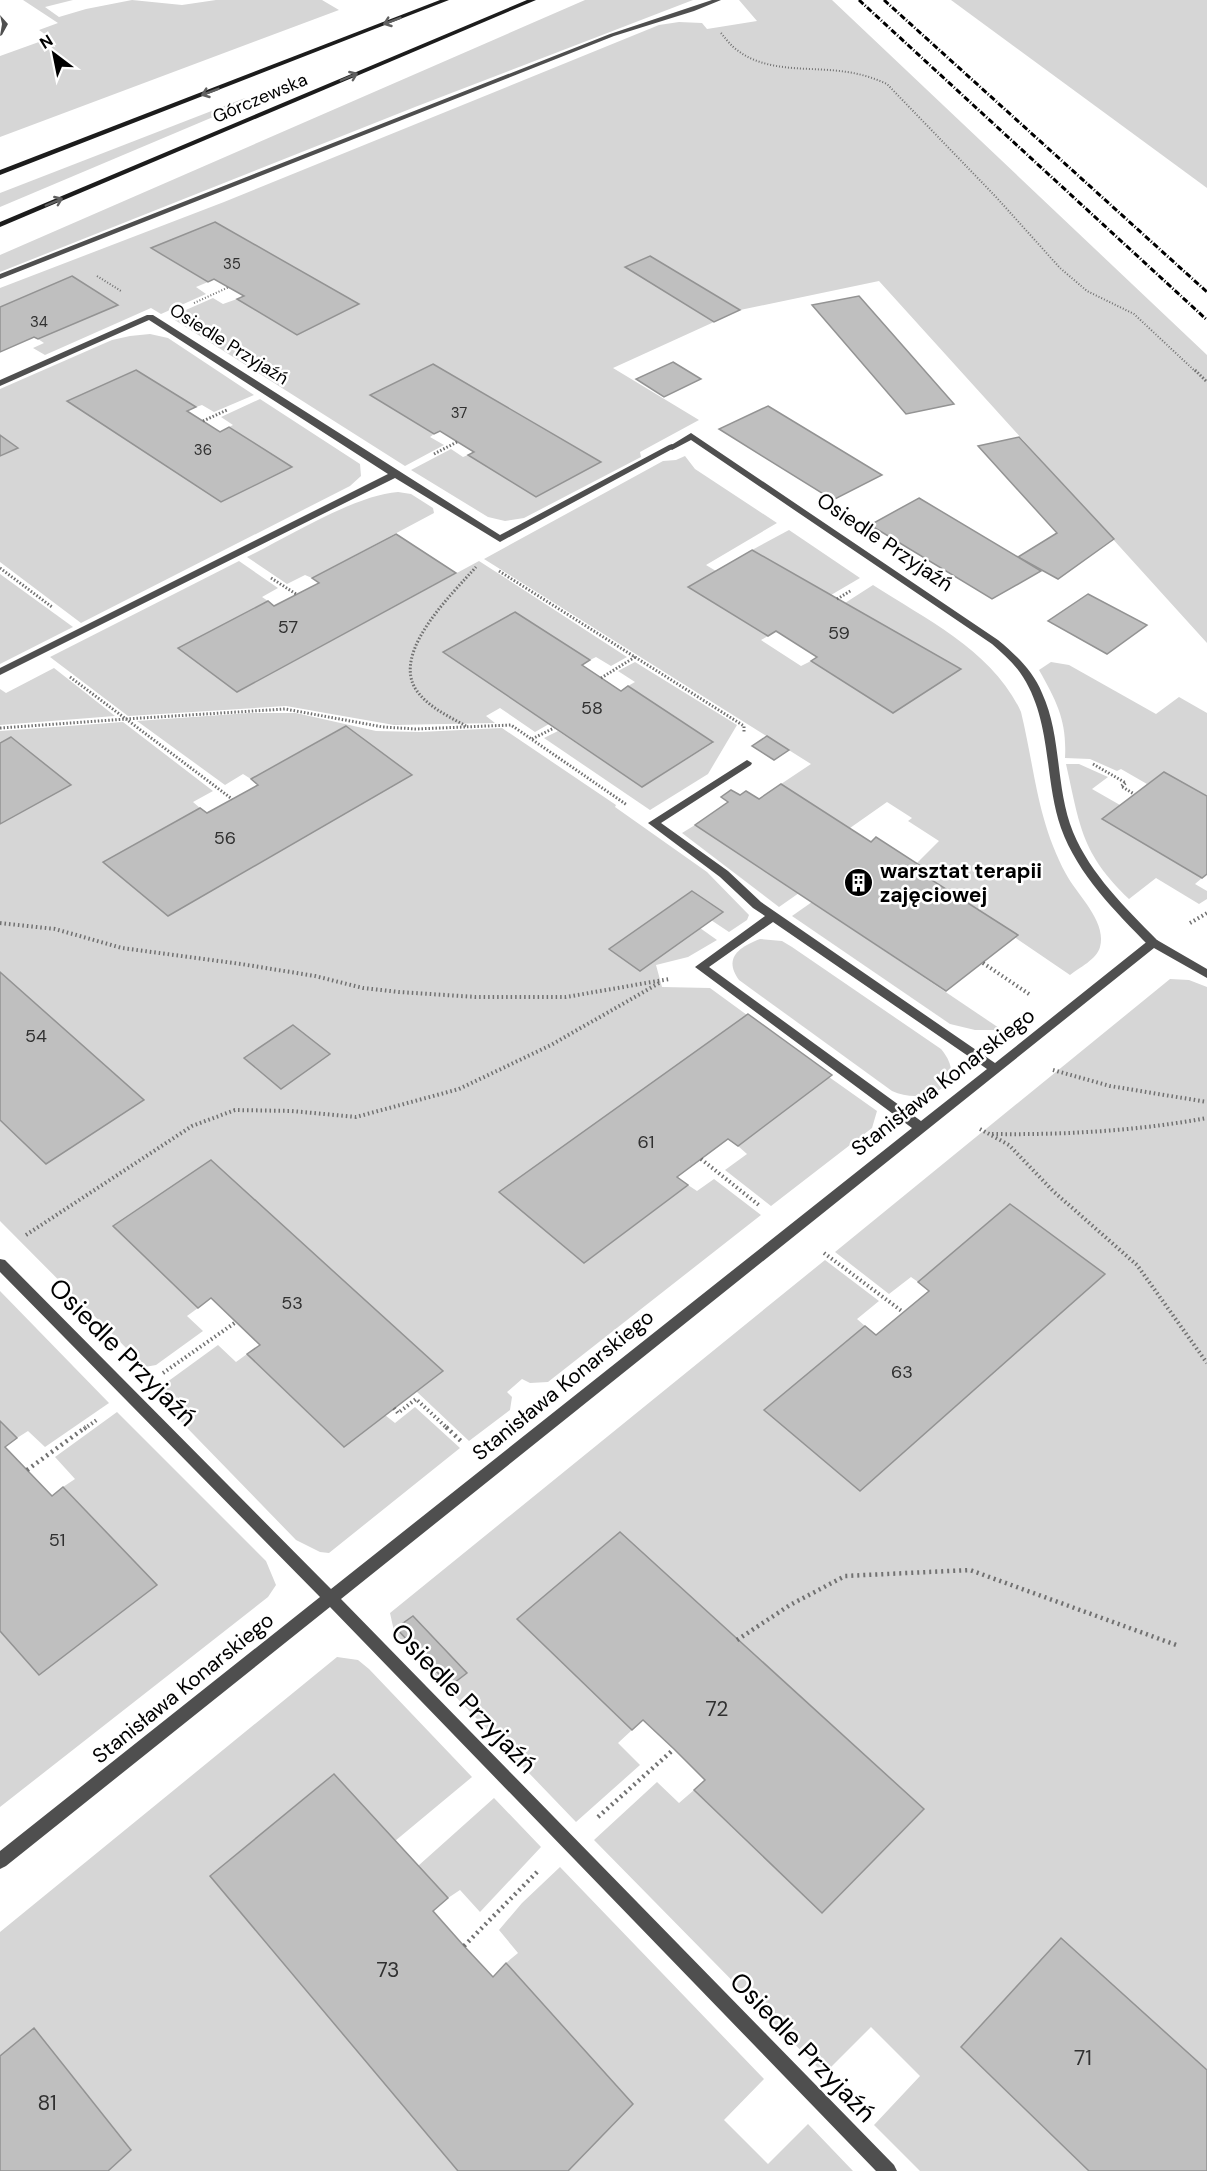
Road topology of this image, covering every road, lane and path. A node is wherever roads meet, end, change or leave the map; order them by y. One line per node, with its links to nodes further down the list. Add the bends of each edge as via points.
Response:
1 (446, 0): 7 (main road, Górczewska, one-way to 7)
2 (533, 0): 8 (main road, Górczewska, one-way to 2)
3 (718, 0): 4 (street)
4 (700, 7): 9 (street, via 612,35); 12 (path, via 726,41 749,58 775,65 852,71 887,84 1060,268 1087,291 1134,314)
5 (0, 17): 6 (street, via 5,24)
6 (0, 34)
7 (0, 173)
8 (0, 225)
9 (62, 253): 10 (street); 11 (path, via 143,306)
10 (0, 278)
11 (150, 317): 13 (street, Osiedle Przyjaźń); 14 (street, Osiedle Przyjaźń)
12 (1207, 382)
13 (0, 383)
14 (395, 474): 18 (street); 35 (street, Osiedle Przyjaźń, via 500,539 691,436 985,635 1013,659 1038,696 1059,807 1078,855 1098,885)
15 (481, 560): 24 (path, via 426,628 409,658 411,680 421,696)
16 (491, 566): 20 (path)
17 (0, 568): 18 (path)
18 (84, 630): 19 (street)
19 (38, 653): 21 (street); 23 (path)
20 (635, 657): 22 (path); 29 (path, via 744,726)
21 (0, 672)
22 (601, 678)
23 (126, 719): 24 (path, via 285,709 383,727); 25 (path); 31 (path)
24 (466, 727): 27 (path, via 511,725)
25 (0, 728)
26 (554, 728): 27 (path)
27 (532, 739): 32 (path)
28 (1088, 762): 30 (path, via 1126,783 1121,786)
29 (747, 763): 32 (street)
30 (1134, 794)
31 (232, 799)
32 (653, 823): 33 (street, via 724,874)
33 (773, 916): 37 (street); 41 (street)
34 (0, 923): 39 (path, via 55,929 122,948 399,992 566,997)
35 (1153, 943): 38 (street, Osiedle Przyjaźń); 41 (street, Stanisława Konarskiego)
36 (983, 963): 40 (path)
37 (701, 967): 39 (path); 45 (street)
38 (1207, 974)
39 (661, 982): 50 (path, via 551,1045 459,1089 356,1117 235,1110 192,1126)
40 (1034, 997)
41 (994, 1068): 45 (street, Stanisława Konarskiego)
42 (1050, 1069): 43 (path, via 1112,1087)
43 (1207, 1102)
44 (1207, 1118): 47 (path, via 1152,1128 1042,1135)
45 (920, 1127): 57 (street, Stanisława Konarskiego)
46 (978, 1127): 47 (path)
47 (991, 1133): 54 (path, via 1009,1145 1053,1191 1137,1265)
48 (701, 1159): 49 (path)
49 (764, 1208)
50 (23, 1237)
51 (823, 1253): 53 (path)
52 (0, 1264): 57 (street, Osiedle Przyjaźń)
53 (903, 1312)
54 (1207, 1363)
55 (394, 1408): 56 (path, via 398,1413 416,1399)
56 (471, 1451)
57 (329, 1598): 60 (street, Stanisława Konarskiego); 61 (street, Osiedle Przyjaźń)
58 (737, 1640): 59 (path, via 790,1605 845,1576 970,1570)
59 (1179, 1646)
60 (0, 1861)
61 (888, 2171)

